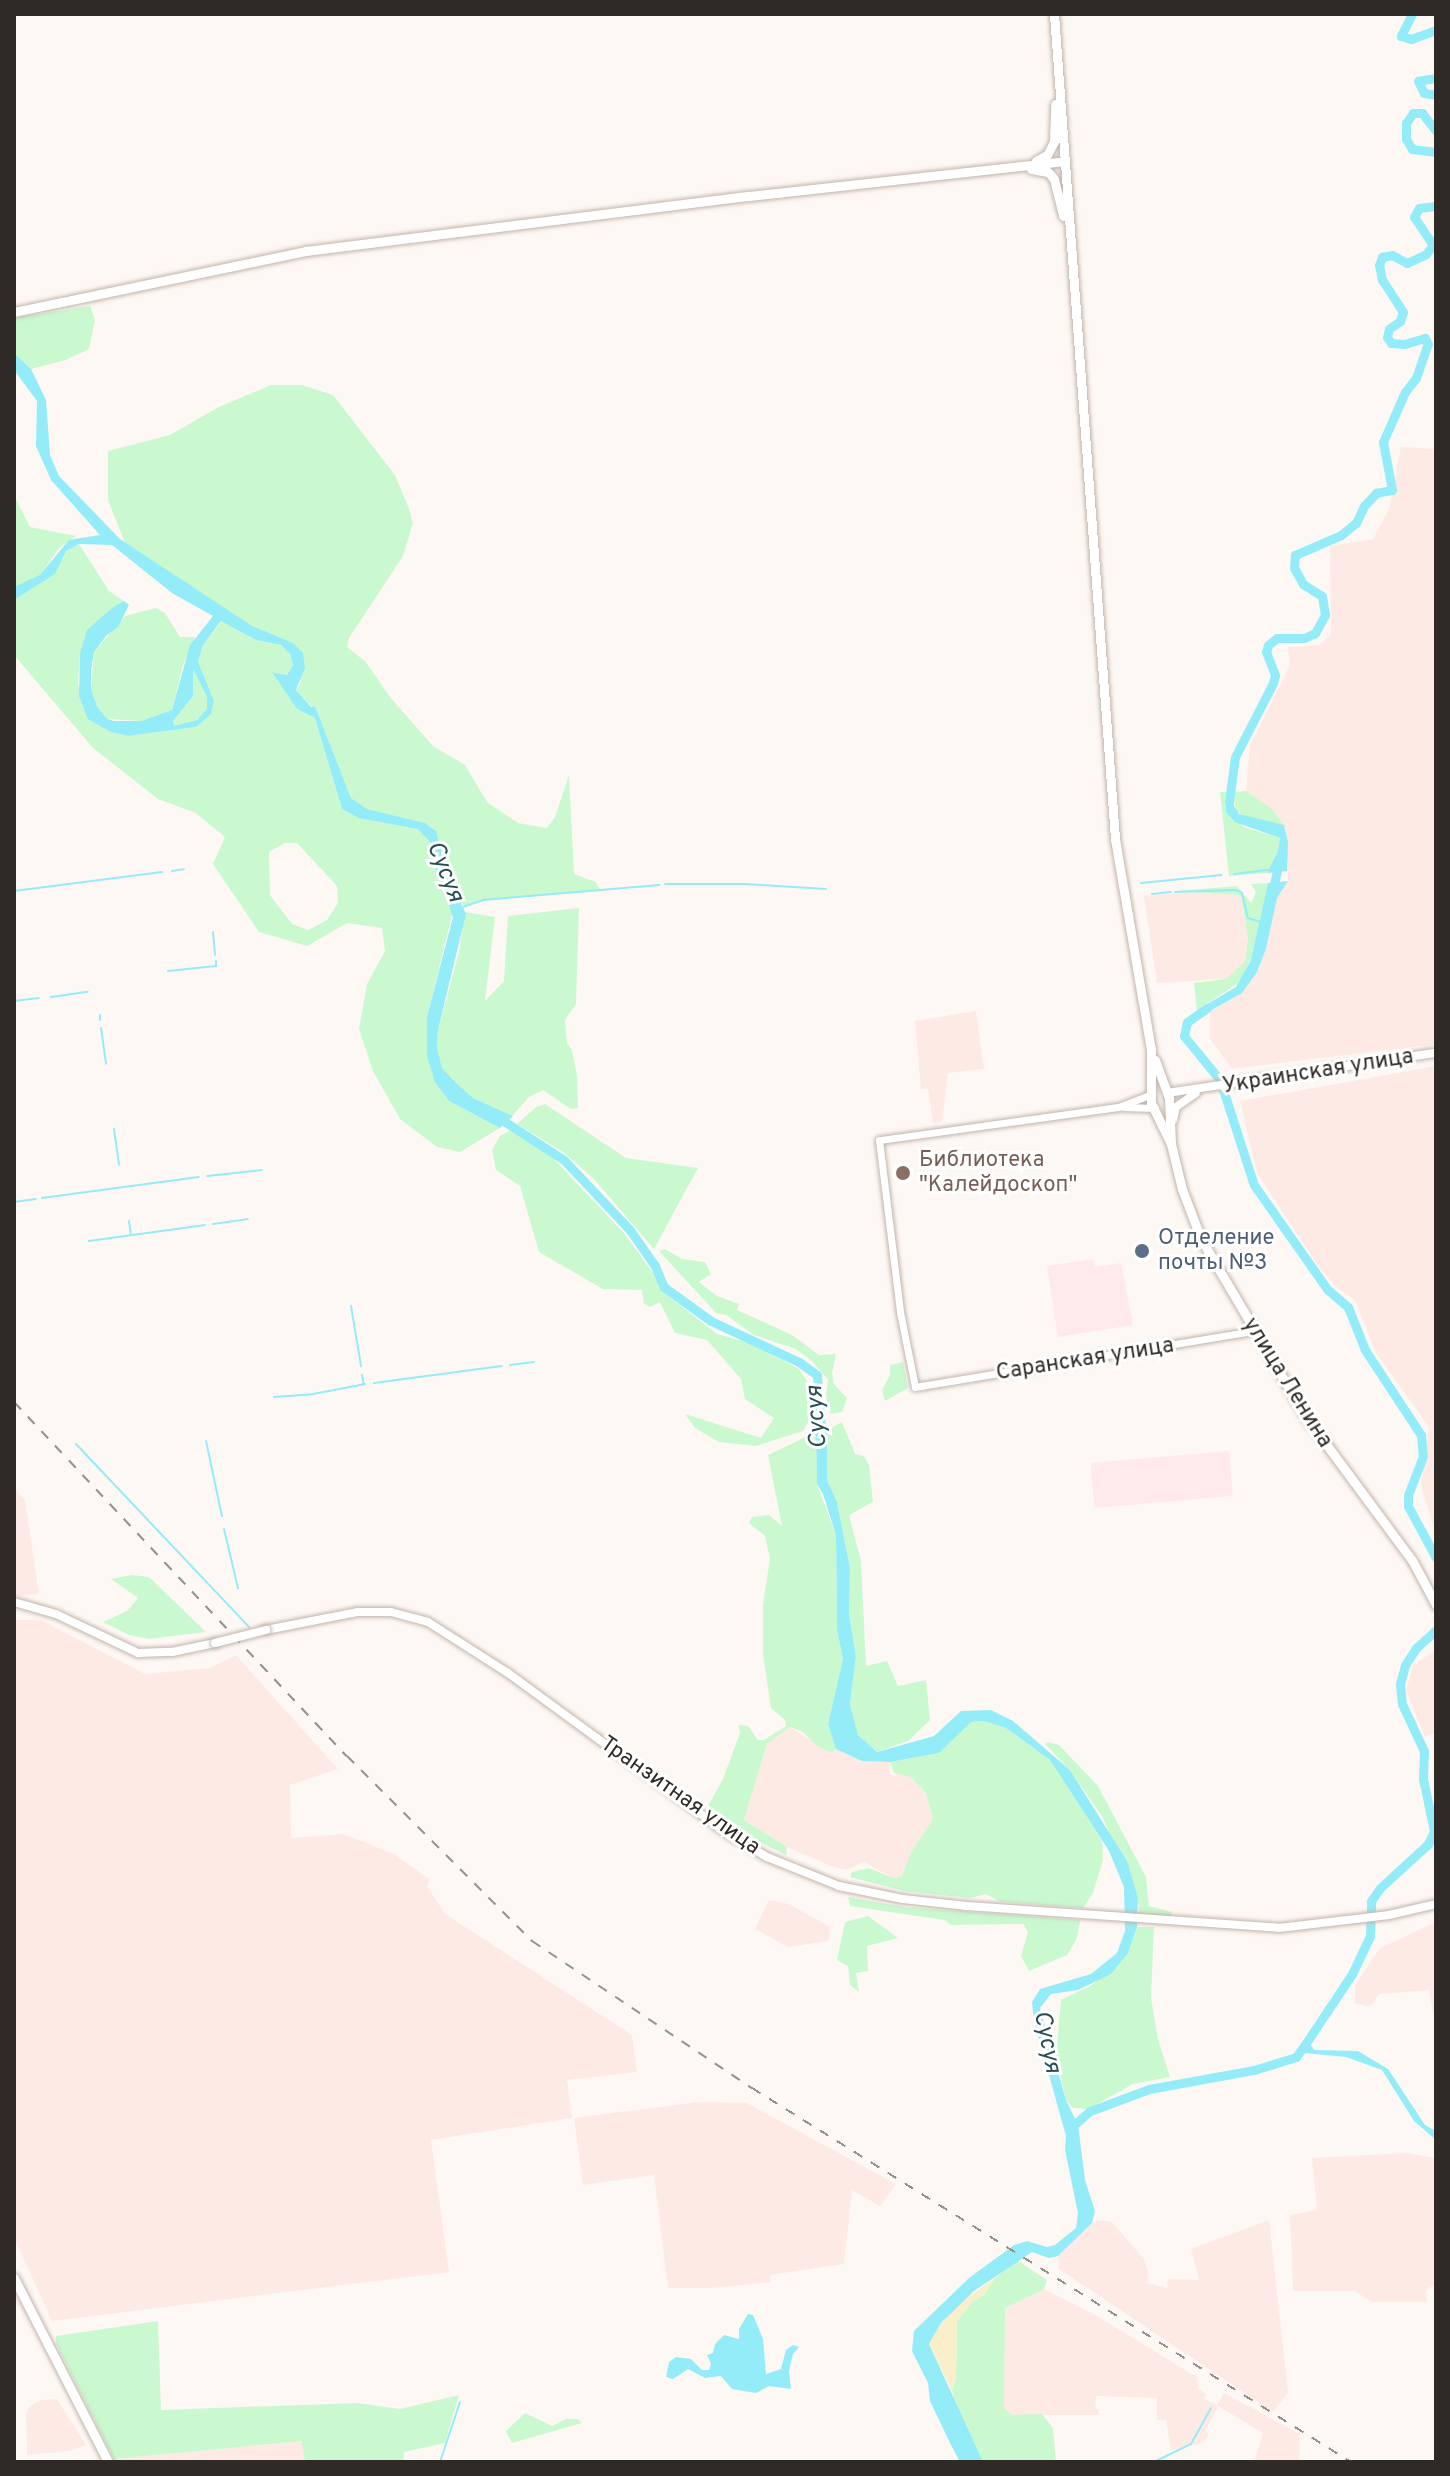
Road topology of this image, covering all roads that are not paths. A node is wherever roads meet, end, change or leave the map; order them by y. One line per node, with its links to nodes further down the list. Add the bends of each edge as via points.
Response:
1 (1055, 18): 2 (main road); 3 (main road, via 1054,142 1040,160)
2 (1065, 161): 3 (main road); 5 (main road)
3 (1015, 167): 4 (main road)
4 (1000, 168): 5 (main road, via 1043,170 1056,181); 6 (main road, via 306,251)
5 (1075, 298): 7 (main road, улица Ленина, via 1115,839)
6 (14, 312)
7 (1151, 1049): 9 (main road, улица Ленина); 12 (main road, улица Ленина)
8 (1436, 1053): 10 (main road, Украинская улица)
9 (1161, 1075): 10 (main road, via 1176,1089); 11 (main road, улица Ленина)
10 (1203, 1090): 11 (main road, Украинская улица); 13 (main road, Украинская улица); 16 (main road, via 1176,1107)
11 (1167, 1093): 12 (main road, Украинская улица); 13 (main road, улица Ленина)
12 (1152, 1094): 14 (street, Украинская улица); 15 (main road, улица Ленина)
13 (1168, 1105): 15 (main road, Украинская улица); 16 (main road, улица Ленина)
14 (1118, 1107): 15 (street); 18 (street, Украинская улица, via 879,1140 900,1312)
15 (1155, 1108): 16 (main road, улица Ленина)
16 (1171, 1144): 17 (main road, улица Ленина, via 1201,1239)
17 (1253, 1331): 18 (street, Саранская улица); 20 (main road, улица Ленина, via 1314,1430 1412,1560)
18 (915, 1387)
19 (14, 1602): 21 (main road, Транзитная улица, bridge, via 56,1614 138,1653 172,1652 358,1612 391,1612 428,1622 508,1673 706,1819 767,1857 839,1886 903,1899 1279,1928)
20 (1436, 1605)
21 (1436, 1904)
22 (14, 2278): 23 (main road)
23 (108, 2462)

